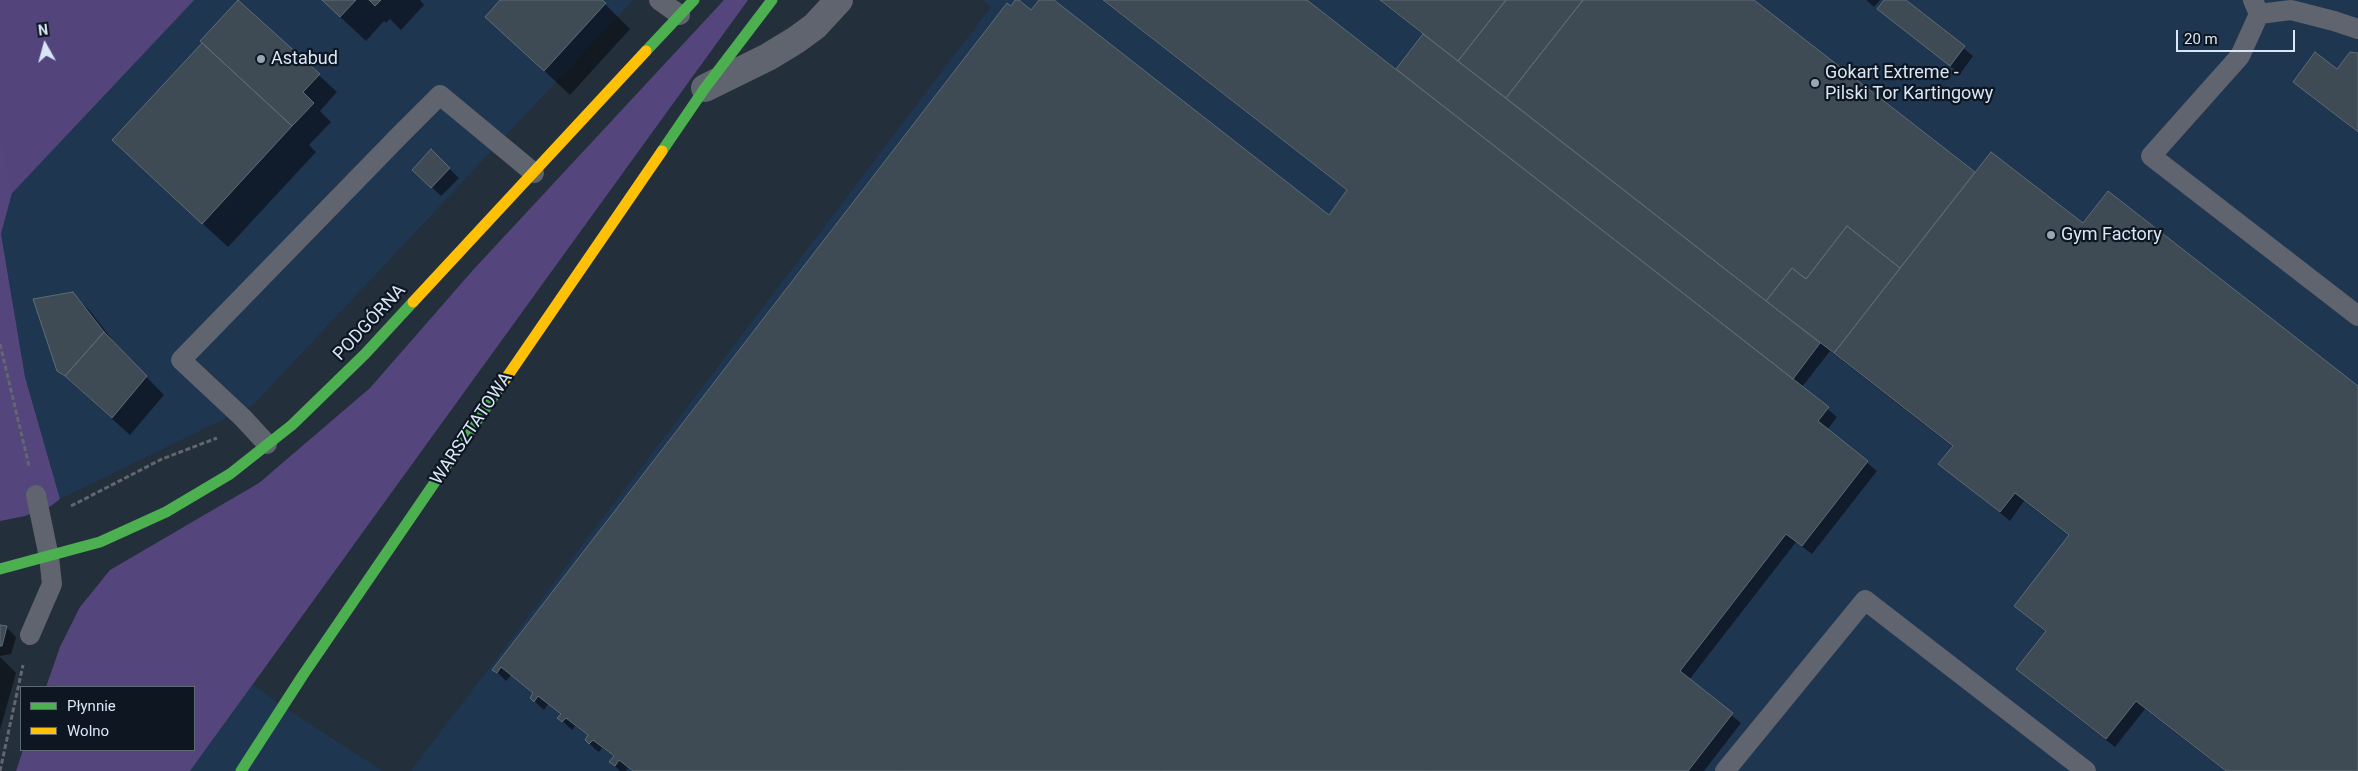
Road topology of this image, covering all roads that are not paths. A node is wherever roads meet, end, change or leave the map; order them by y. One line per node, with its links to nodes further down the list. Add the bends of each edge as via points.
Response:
1 (659, 0): 6 (lane)
2 (694, 0): 6 (street, PODGÓRNA)
3 (772, 0): 8 (street, WARSZTATOWA)
4 (839, 0): 8 (street, WARSZTATOWA, via 815,26 796,40)
5 (2256, 7): 7 (lane, via 2291,10 2334,20); 10 (lane, via 2240,56 2152,156)
6 (680, 16): 9 (street, PODGÓRNA)
7 (2358, 30)
8 (705, 88): 16 (street, WARSZTATOWA)
9 (534, 173): 11 (street, PODGÓRNA, via 366,354 292,425); 11 (lane, via 440,95 400,135 181,360)
10 (2358, 316)
11 (267, 444): 13 (street, PODGÓRNA, via 230,474 166,512 100,542)
12 (36, 496): 13 (lane)
13 (49, 557): 14 (street, PODGÓRNA); 15 (lane, via 52,584)
14 (0, 569)
15 (30, 635)
16 (241, 771)
17 (1724, 771): 18 (lane, via 1865,600)
18 (2086, 771)

